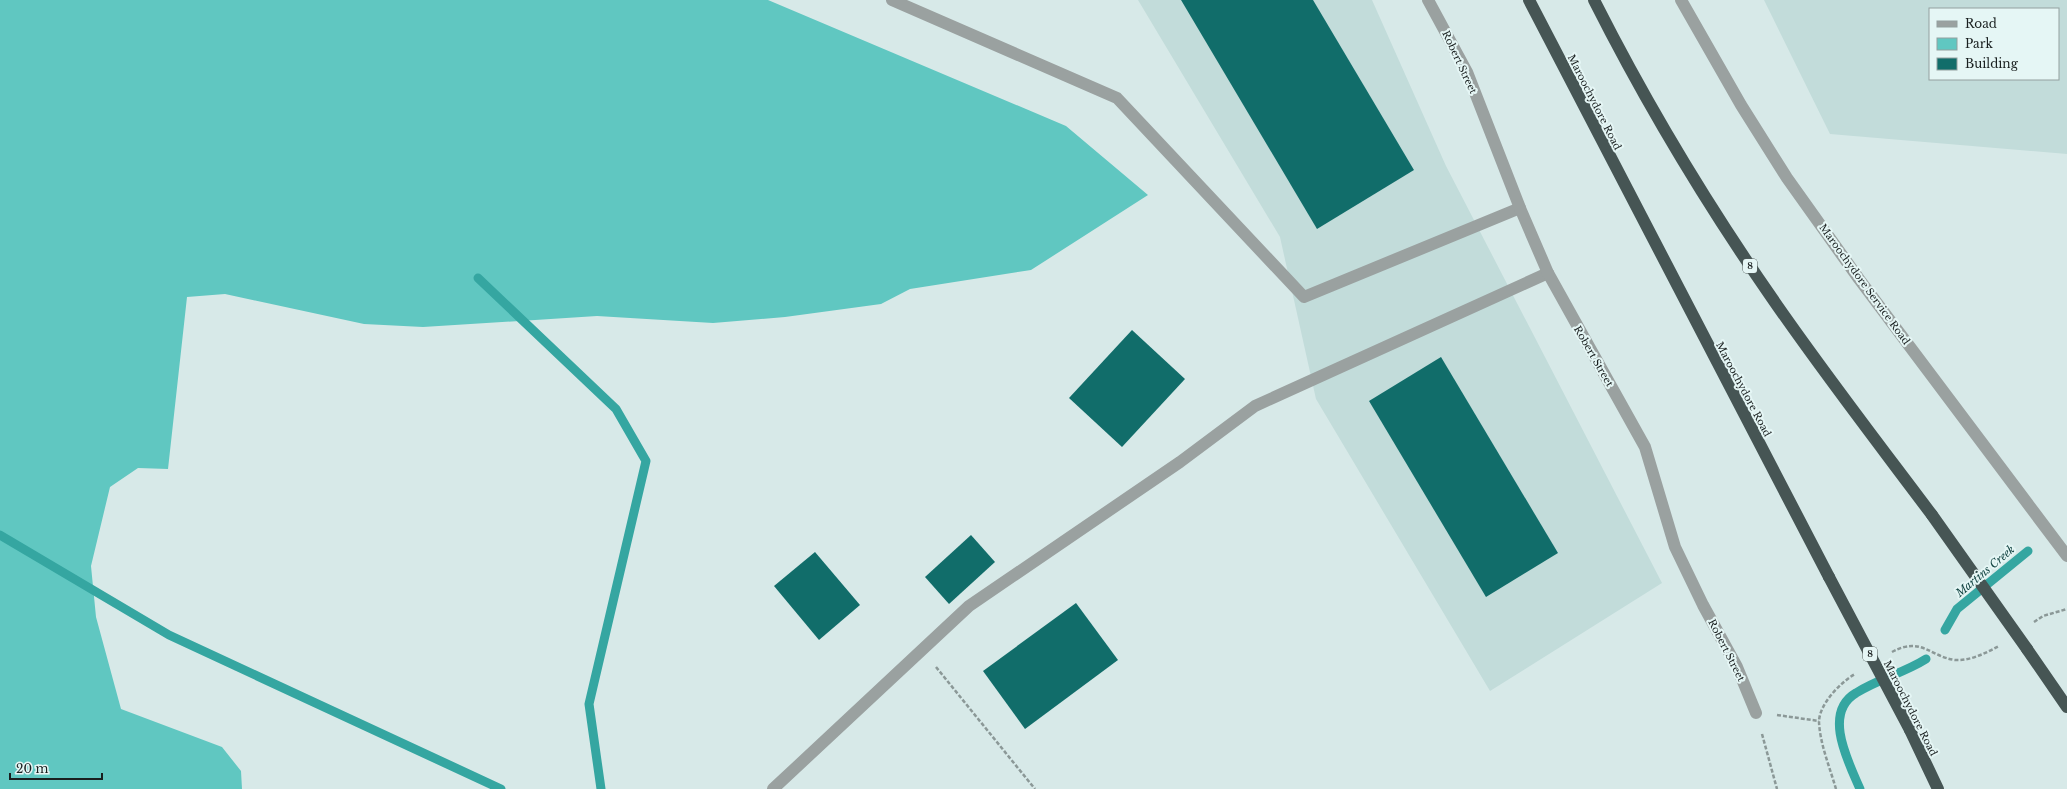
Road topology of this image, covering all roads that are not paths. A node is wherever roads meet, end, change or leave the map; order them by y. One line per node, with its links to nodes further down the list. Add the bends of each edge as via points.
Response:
1 (892, 0): 6 (street, via 1117,98 1304,297)
2 (1428, 0): 6 (street, Robert Street, via 1467,72)
3 (1529, 0): 12 (highway, Maroochydore Road / 8, bridge, via 1910,730)
4 (1594, 0): 9 (highway, 8, bridge, via 1622,54 1700,188 1771,298 1932,515)
5 (1681, 0): 8 (street, Maroochydore Service Road, via 1787,178 1859,279)
6 (1520, 208): 7 (street, Robert Street)
7 (1548, 273): 10 (street, Robert Street, via 1645,448 1675,546 1737,667); 11 (street, via 1254,406 1180,462 969,606)
8 (2067, 556)
9 (2067, 708)
10 (1756, 713)
11 (773, 789)
12 (1938, 789)

